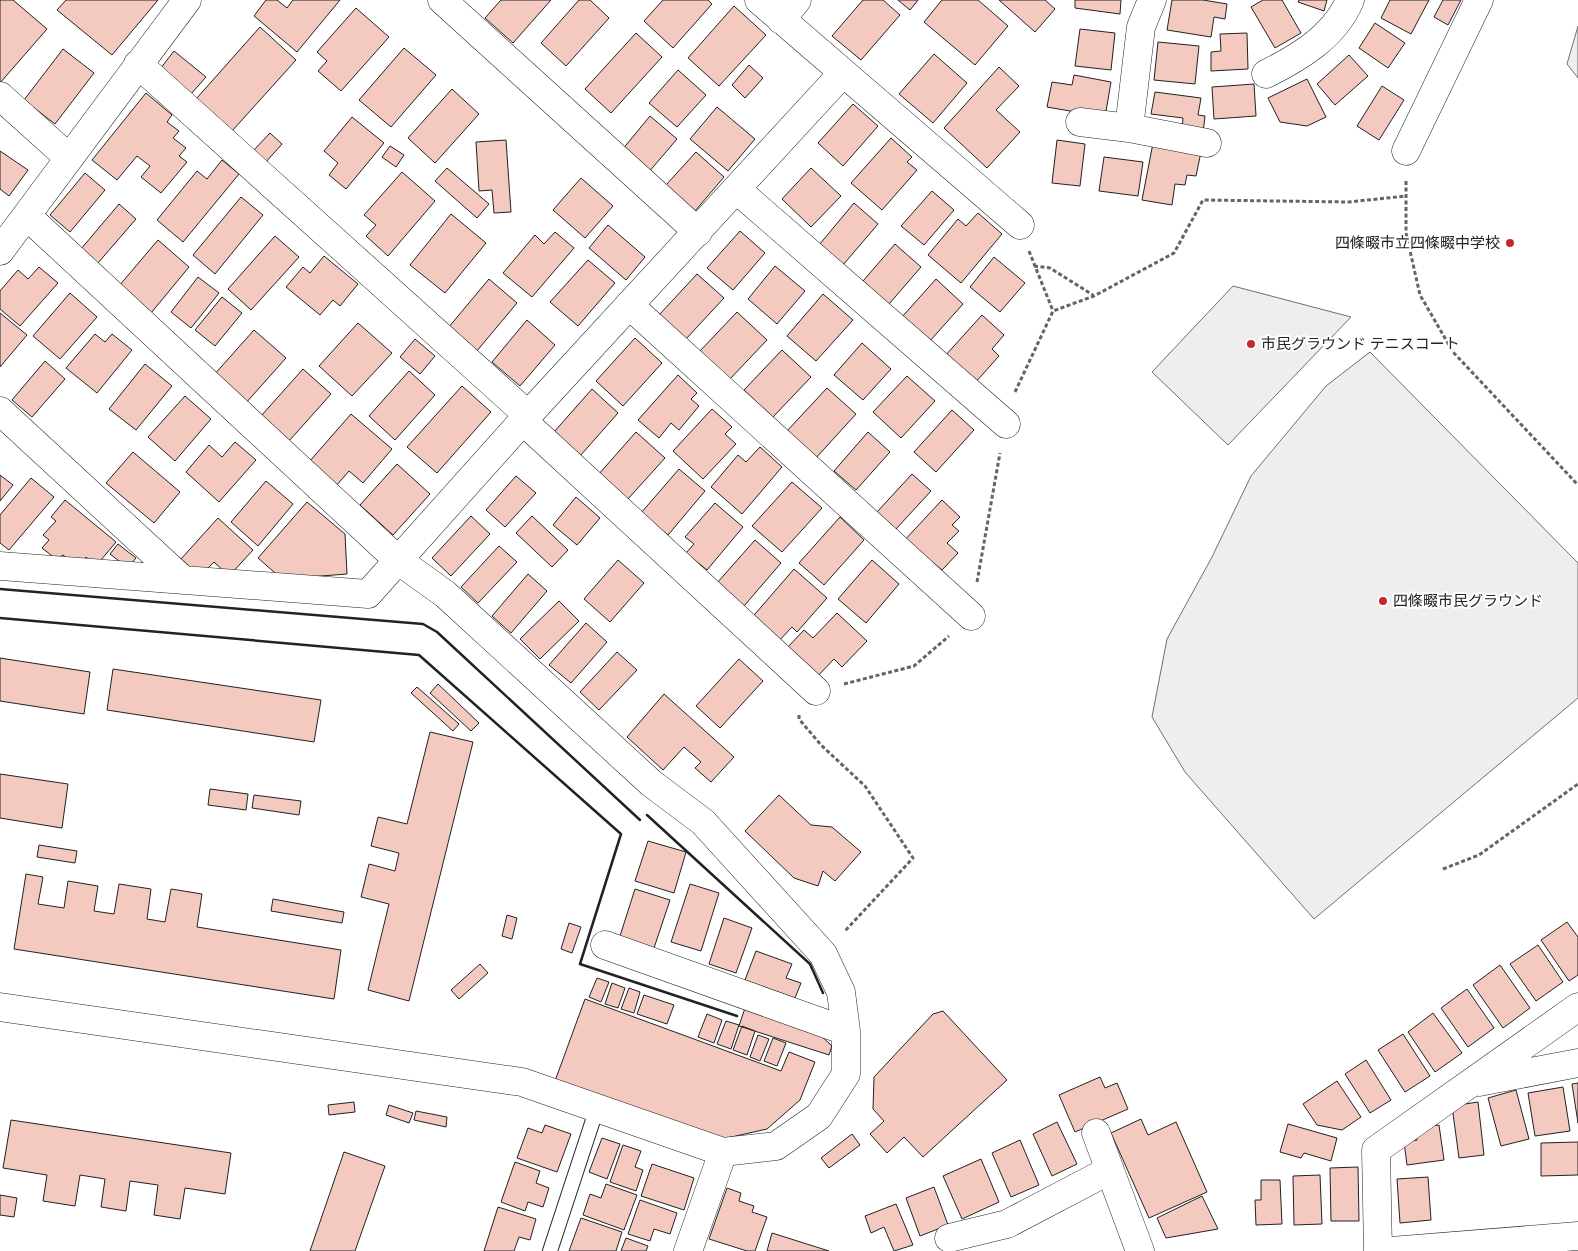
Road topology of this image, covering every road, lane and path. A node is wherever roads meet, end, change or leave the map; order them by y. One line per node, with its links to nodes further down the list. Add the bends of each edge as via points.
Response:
1 (187, 0): 8 (street)
2 (442, 0): 21 (street)
3 (759, 0): 7 (street)
4 (1152, 0): 13 (street, via 1141,27)
5 (1350, 0): 10 (street, via 1320,40 1299,58)
6 (1479, 0): 15 (street)
7 (789, 10): 9 (street)
8 (138, 64): 16 (street); 28 (street)
9 (842, 74): 17 (street); 20 (street)
10 (1266, 74)
11 (0, 96): 16 (street)
12 (1080, 122): 13 (street)
13 (1129, 128): 14 (street)
14 (1207, 143)
15 (1406, 152): 18 (path)
16 (69, 158): 19 (street)
17 (736, 189): 21 (street); 29 (street)
18 (1406, 196): 24 (path, via 1349,202 1203,200 1174,253); 30 (path, via 1406,233 1420,295 1452,352)
19 (26, 216): 22 (street); 31 (street)
20 (1020, 225): 23 (path)
21 (698, 232): 25 (street)
22 (0, 251)
23 (1034, 266): 24 (path, via 1050,268); 26 (path)
24 (1094, 296): 26 (path)
25 (629, 305): 28 (street); 34 (street)
26 (1053, 311): 29 (path, via 1010,402)
27 (0, 411): 33 (street)
28 (526, 418): 31 (street); 35 (street)
29 (1006, 424): 34 (path)
30 (1578, 485)
31 (399, 561): 33 (street, via 368,594); 39 (street, via 446,594 651,783 703,822)
32 (0, 566): 33 (street)
33 (183, 580)
34 (971, 616): 35 (path, via 914,666)
35 (816, 691): 39 (path, via 799,703 799,719 821,745 866,786 913,858)
36 (1578, 784): 37 (path, via 1479,855)
37 (1443, 869)
38 (605, 944): 42 (street)
39 (823, 954): 42 (street, via 841,992)
40 (0, 1007): 45 (street, via 522,1082)
41 (1578, 1007): 44 (street)
42 (846, 1031): 47 (street, via 846,1074 819,1116 776,1146)
43 (1578, 1063): 44 (street)
44 (1469, 1084): 55 (street, via 1376,1150)
45 (596, 1108): 47 (street); 52 (lane)
46 (1096, 1133): 48 (street)
47 (723, 1152): 53 (street)
48 (1110, 1170): 50 (street, via 1007,1224); 54 (street)
49 (1578, 1236): 51 (street)
50 (949, 1238)
51 (1509, 1246): 56 (street)
52 (550, 1251)
53 (688, 1251)
54 (1140, 1251)
55 (1378, 1251)
56 (1391, 1251)

